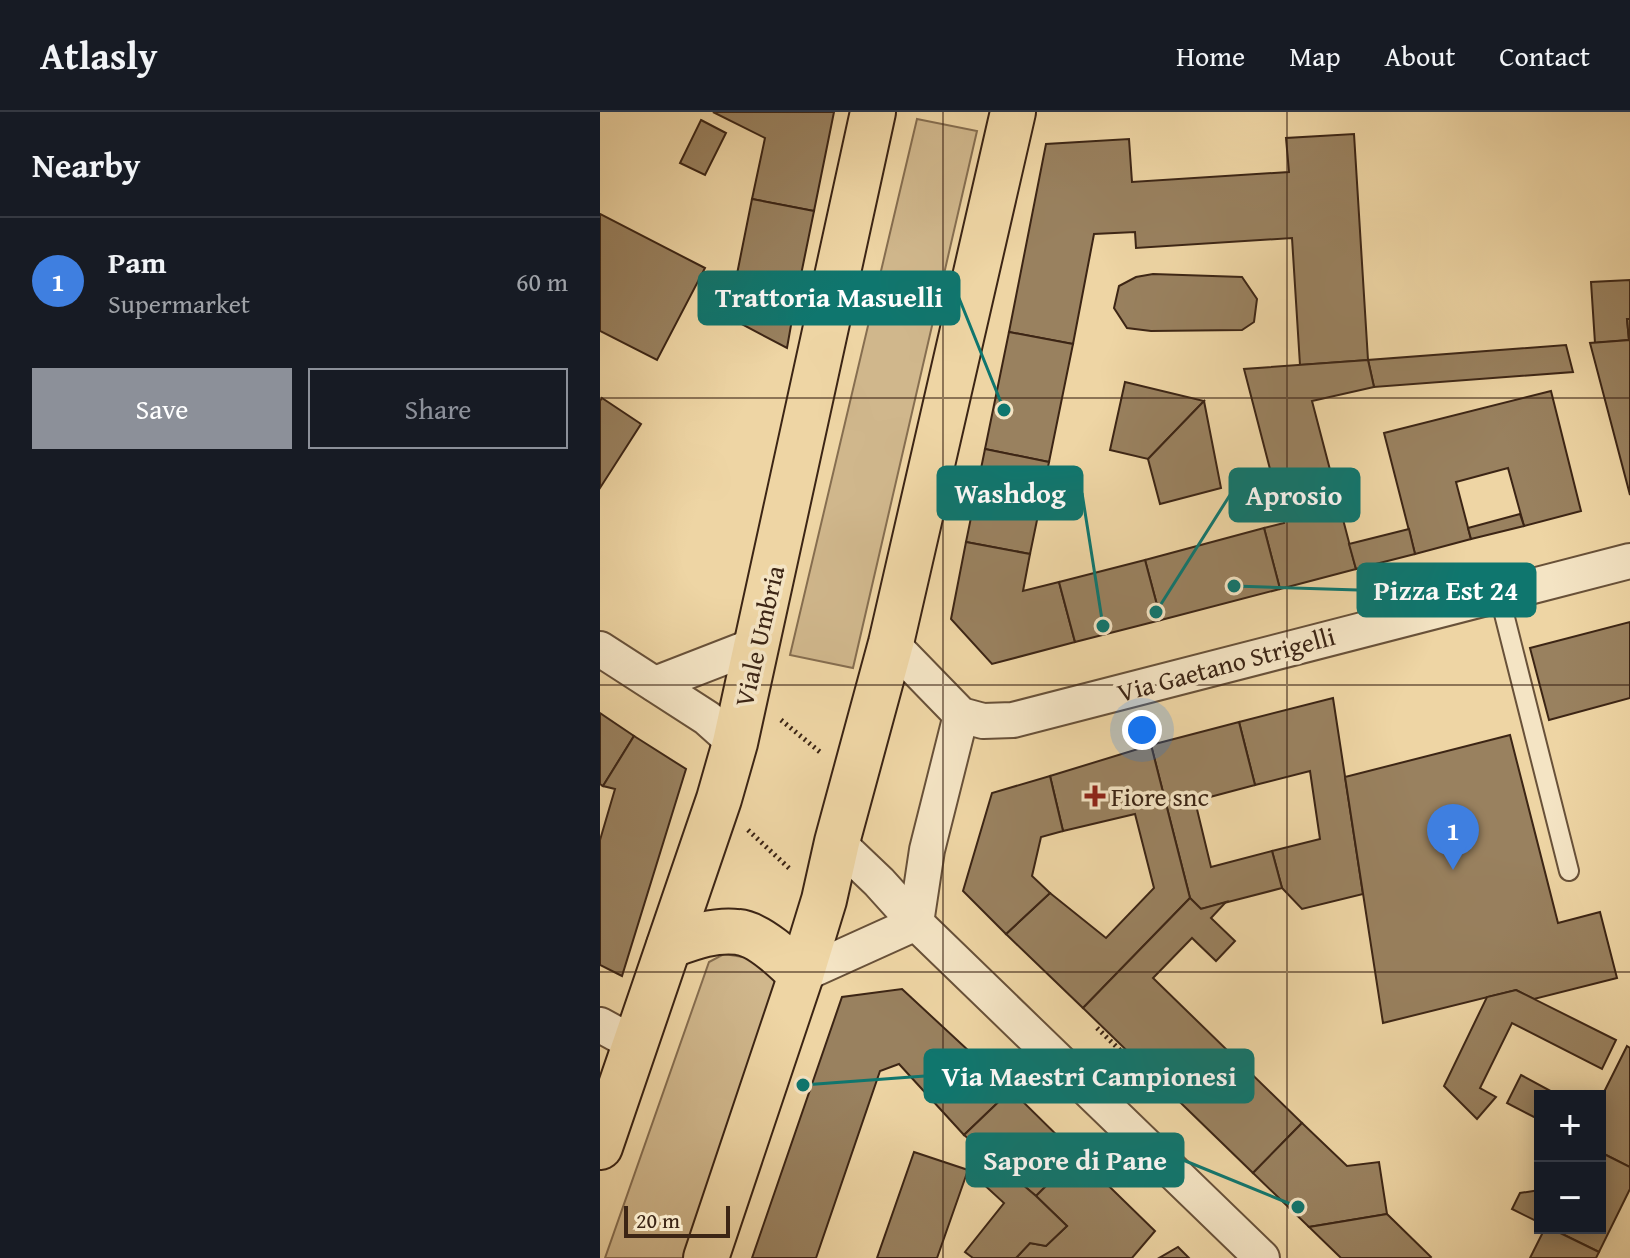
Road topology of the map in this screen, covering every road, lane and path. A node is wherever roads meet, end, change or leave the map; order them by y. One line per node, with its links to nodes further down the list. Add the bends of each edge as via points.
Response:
1 (873, 112): 6 (main road, Viale Umbria)
2 (1013, 112): 5 (main road)
3 (1630, 561): 4 (street, Via Gaetano Strigelli)
4 (1499, 594): 10 (street, Via Gaetano Strigelli, via 1013,720); 15 (lane)
5 (891, 643): 10 (street); 14 (main road)
6 (758, 644): 8 (street); 11 (main road, Viale Umbria)
7 (600, 649): 8 (street)
8 (655, 684): 11 (street)
9 (771, 712): 12 (path)
10 (961, 715): 17 (street, via 927,850)
11 (735, 743): 18 (main road, Viale Umbria)
12 (823, 754)
13 (741, 824): 16 (path)
14 (837, 842): 17 (street); 19 (main road)
15 (1569, 871)
16 (796, 875)
17 (916, 923): 19 (street); 25 (street)
18 (669, 946): 19 (main road, via 701,934 741,932 775,949); 21 (main road, Viale Umbria)
19 (801, 975): 24 (main road)
20 (1097, 1028): 22 (path)
21 (617, 1034): 23 (main road, Viale Umbria)
22 (1169, 1097)
23 (600, 1147)
24 (706, 1258)
25 (1262, 1258)

